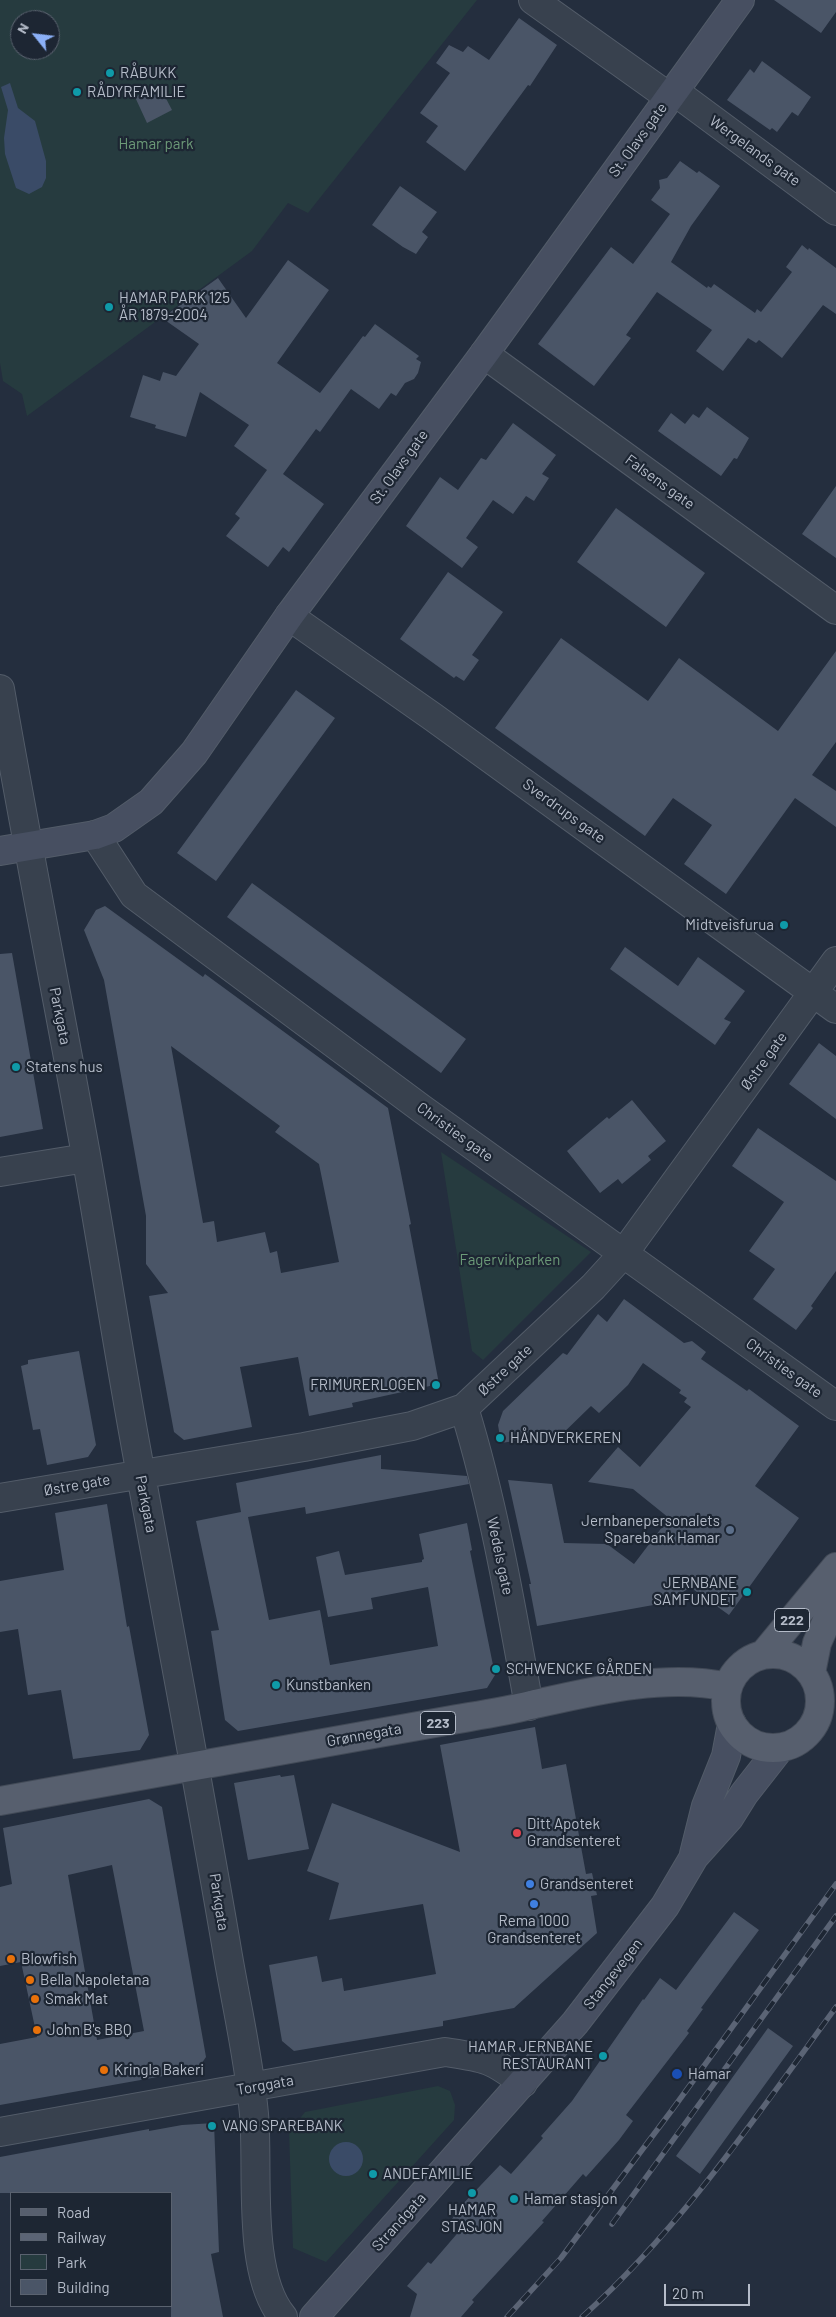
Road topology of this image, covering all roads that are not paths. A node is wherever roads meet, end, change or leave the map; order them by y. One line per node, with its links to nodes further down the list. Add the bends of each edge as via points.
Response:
1 (533, 0): 3 (street, Wergelands gate)
2 (740, 0): 3 (main road, St. Olavs gate)
3 (672, 94): 4 (street, Wergelands gate); 5 (main road, St. Olavs gate)
4 (836, 211)
5 (484, 354): 6 (street, Falsens gate); 7 (main road, St. Olavs gate)
6 (836, 610)
7 (290, 616): 9 (main road, St. Olavs gate, via 194,753 151,802 114,828); 13 (street, Sverdrups gate)
8 (0, 689): 10 (street, Parkgata)
9 (95, 836): 10 (main road, St. Olavs gate); 17 (street, Christies gate, via 134,895 422,1109)
10 (28, 847): 11 (main road, St. Olavs gate); 15 (street, Parkgata)
11 (0, 851)
12 (836, 961): 13 (street, Østre gate)
13 (813, 992): 14 (street, Sverdrups gate); 17 (street, Østre gate)
14 (836, 1009)
15 (86, 1158): 16 (street); 20 (street, Parkgata)
16 (0, 1172)
17 (624, 1253): 18 (street, Christies gate); 19 (street, Østre gate, via 593,1287)
18 (836, 1406)
19 (464, 1408): 20 (street, Østre gate, via 412,1426); 27 (street, Wedels gate, via 504,1570)
20 (141, 1474): 21 (street, Østre gate); 30 (street, Parkgata)
21 (0, 1498)
22 (836, 1567): 24 (main road, 222)
23 (836, 1600): 25 (main road, 222, via 817,1643)
24 (764, 1654): 25 (main road, 222, via 790,1656); 26 (main road, 222, via 740,1667)
25 (811, 1673): 29 (main road, via 820,1698 815,1722 801,1740)
26 (728, 1687): 27 (main road, Grønnegata / 223, via 679,1682 583,1693); 28 (main road, via 727,1712)
27 (529, 1706): 30 (main road, Grønnegata / 223)
28 (732, 1724): 29 (main road, via 752,1744); 32 (main road, Stangevegen, via 726,1756 706,1806)
29 (780, 1748): 32 (main road, Stangevegen, via 729,1818)
30 (196, 1765): 31 (main road, Grønnegata / 223); 34 (street, Parkgata)
31 (0, 1801)
32 (694, 1857): 33 (main road, Stangevegen, via 665,1906 625,1959)
33 (523, 2083): 34 (street, Torggata, via 500,2064 485,2058 445,2052); 37 (main road, Strandgata)
34 (250, 2087): 35 (street, Torggata); 36 (street, Parkgata, via 262,2270 267,2289)
35 (0, 2132)
36 (283, 2317)
37 (314, 2317)

